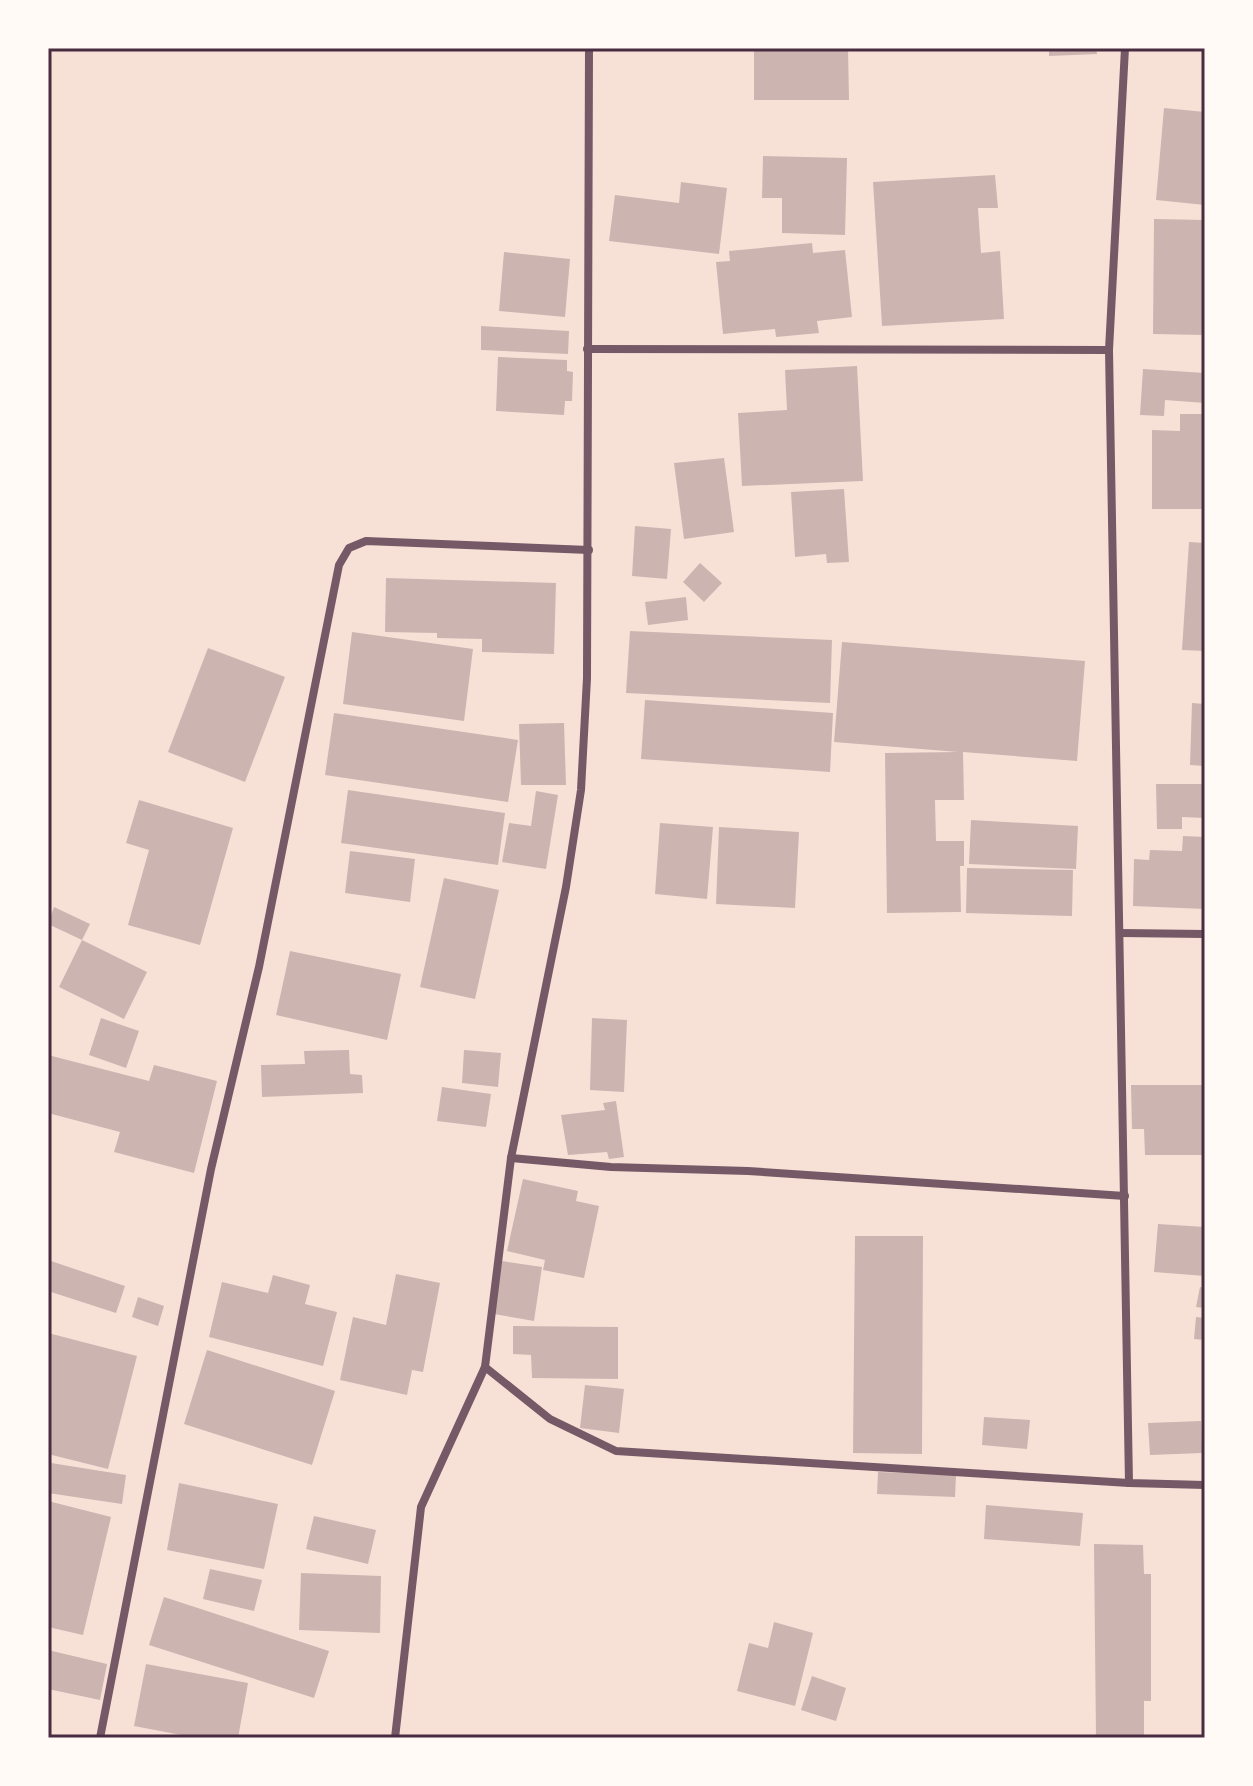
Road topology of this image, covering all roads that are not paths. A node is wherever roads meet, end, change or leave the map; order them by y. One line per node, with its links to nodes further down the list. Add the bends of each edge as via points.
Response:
1 (589, 48): 3 (street)
2 (1125, 48): 4 (street)
3 (587, 349): 4 (street); 5 (street)
4 (1109, 350): 6 (street)
5 (589, 550): 8 (street, via 581,790); 13 (street, via 366,541 349,548 339,565 259,967 211,1169)
6 (1120, 933): 7 (street); 9 (street)
7 (1205, 934)
8 (511, 1158): 9 (street); 10 (street)
9 (1125, 1196): 11 (street)
10 (485, 1367): 11 (street, via 550,1419 616,1451); 14 (street, via 421,1507)
11 (1129, 1483): 12 (street)
12 (1205, 1485)
13 (100, 1738)
14 (395, 1738)

